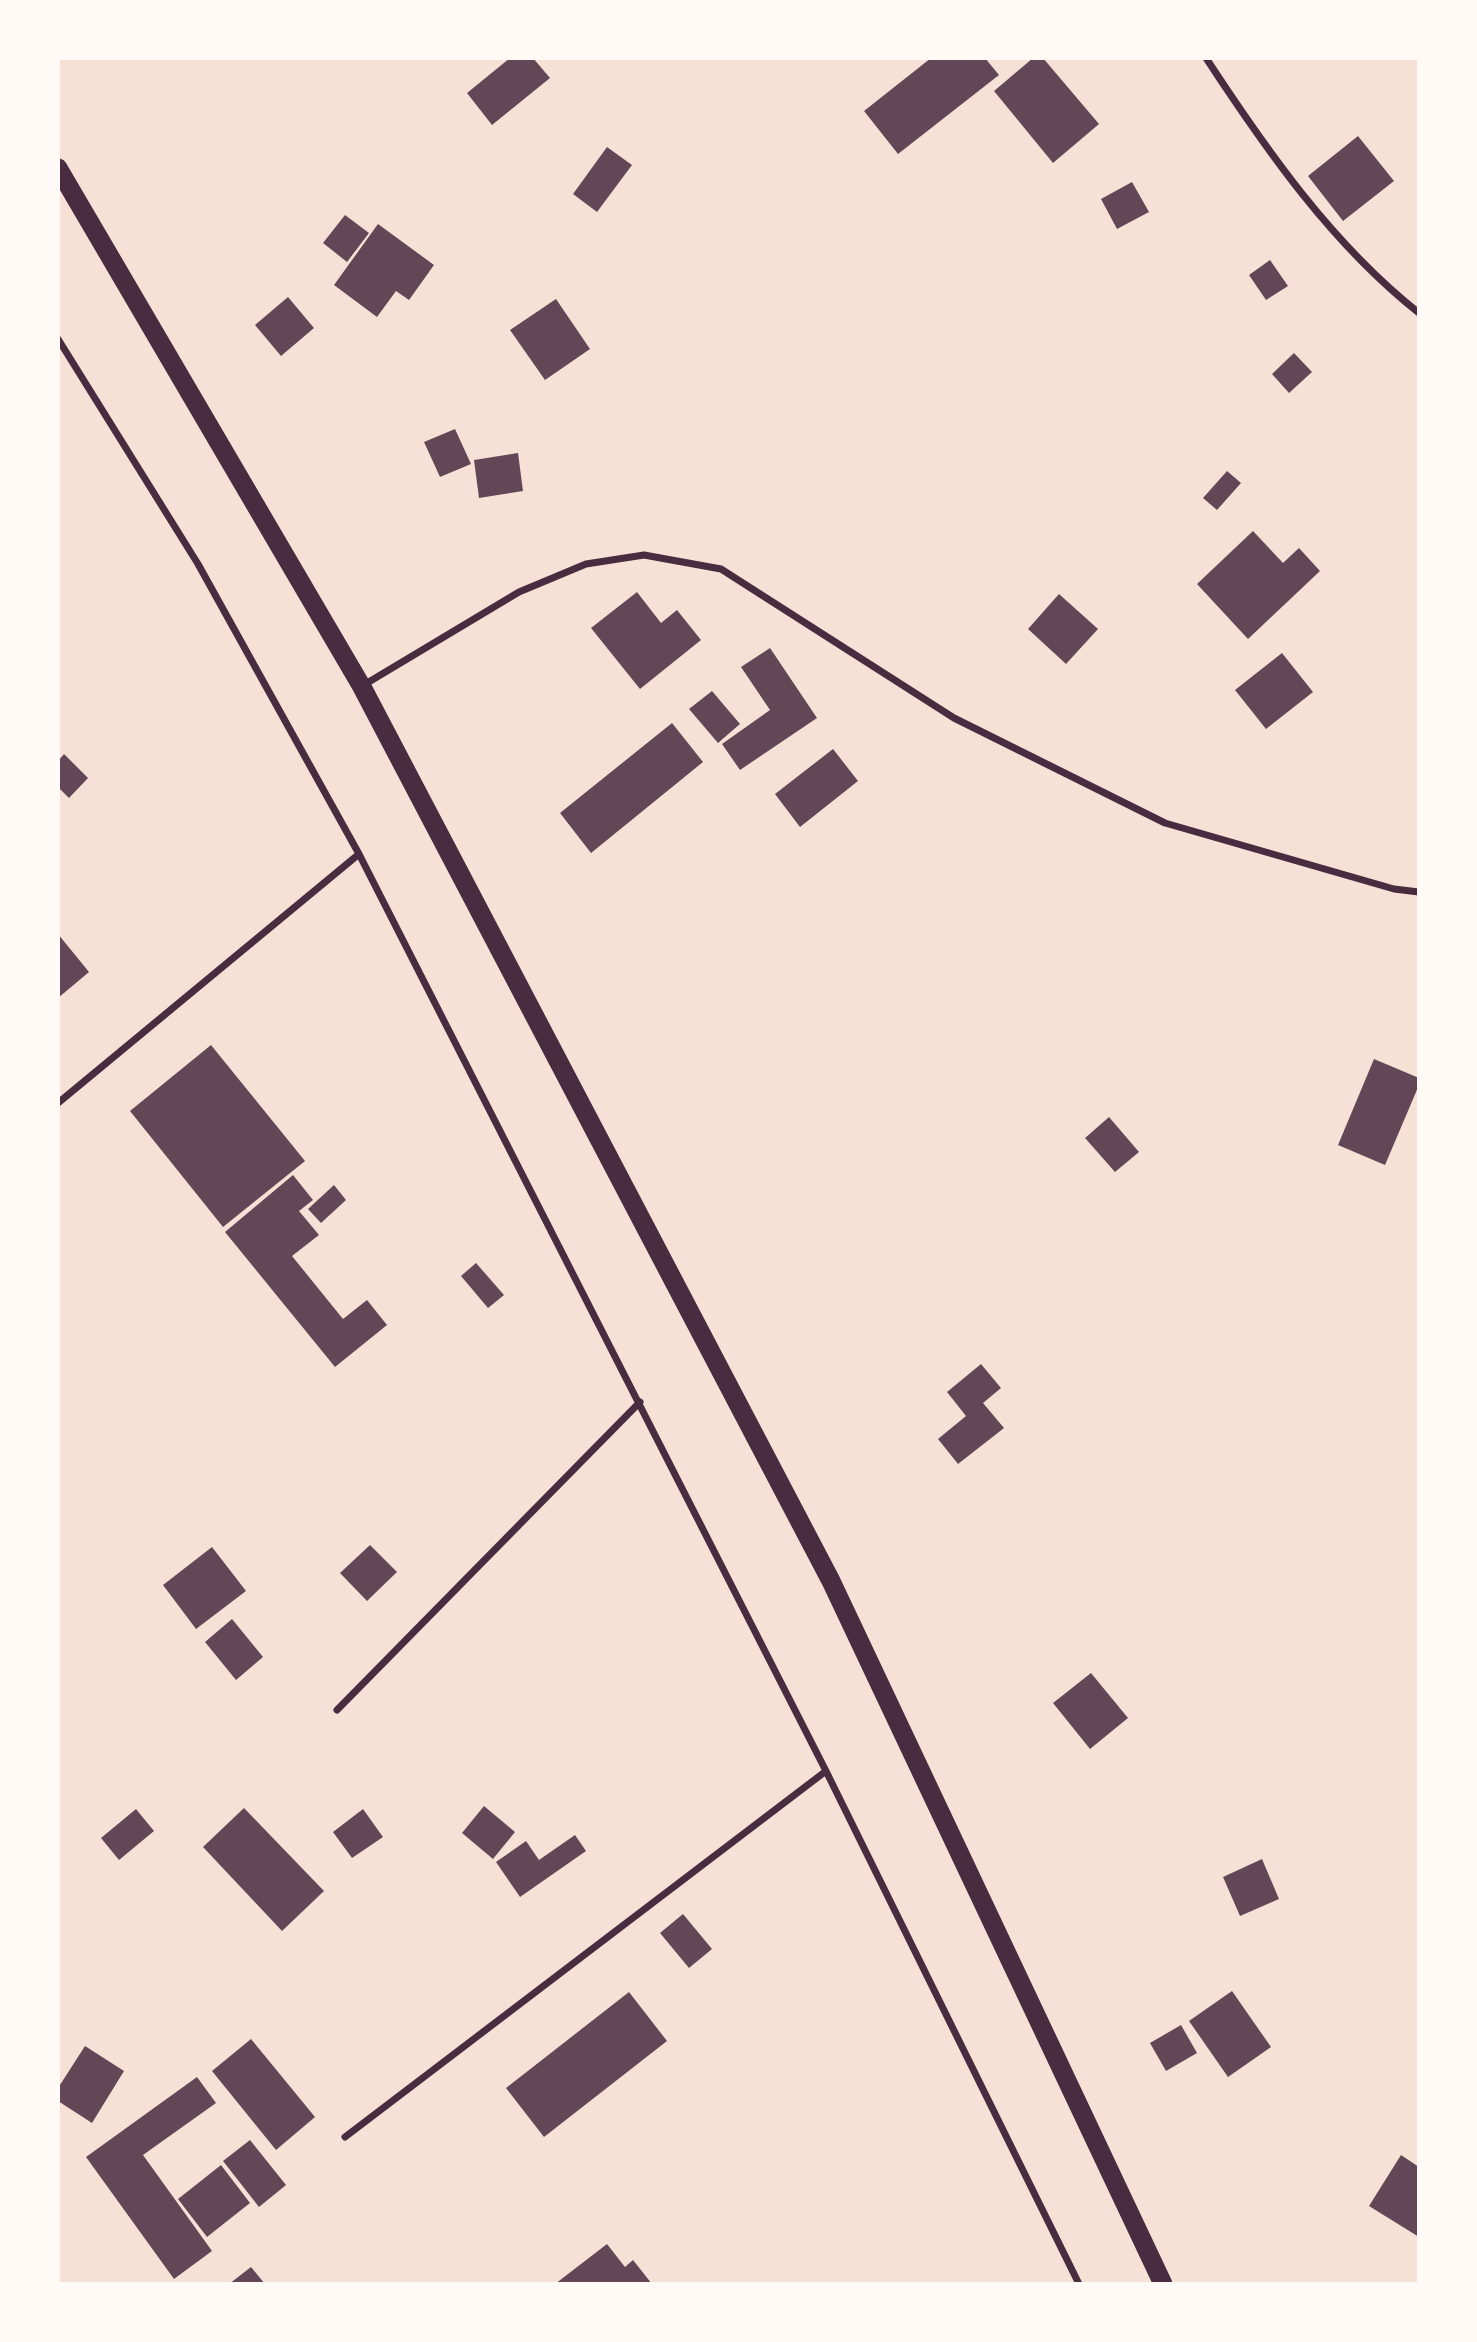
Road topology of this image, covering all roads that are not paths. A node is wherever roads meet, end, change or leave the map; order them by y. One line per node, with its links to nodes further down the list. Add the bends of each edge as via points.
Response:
1 (1206, 58): 3 (street, via 1326,223 1378,280)
2 (58, 168): 5 (highway)
3 (1419, 313)
4 (58, 339): 6 (street, via 198,564)
5 (362, 687): 7 (street, via 519,592 586,564 644,555 721,569 954,718 1165,823 1394,889); 14 (highway, via 831,1581)
6 (359, 854): 8 (street); 9 (street)
7 (1419, 892)
8 (58, 1102)
9 (639, 1402): 10 (street); 11 (street)
10 (337, 1710)
11 (827, 1771): 12 (street); 13 (street)
12 (345, 2137)
13 (1079, 2284)
14 (1163, 2284)

